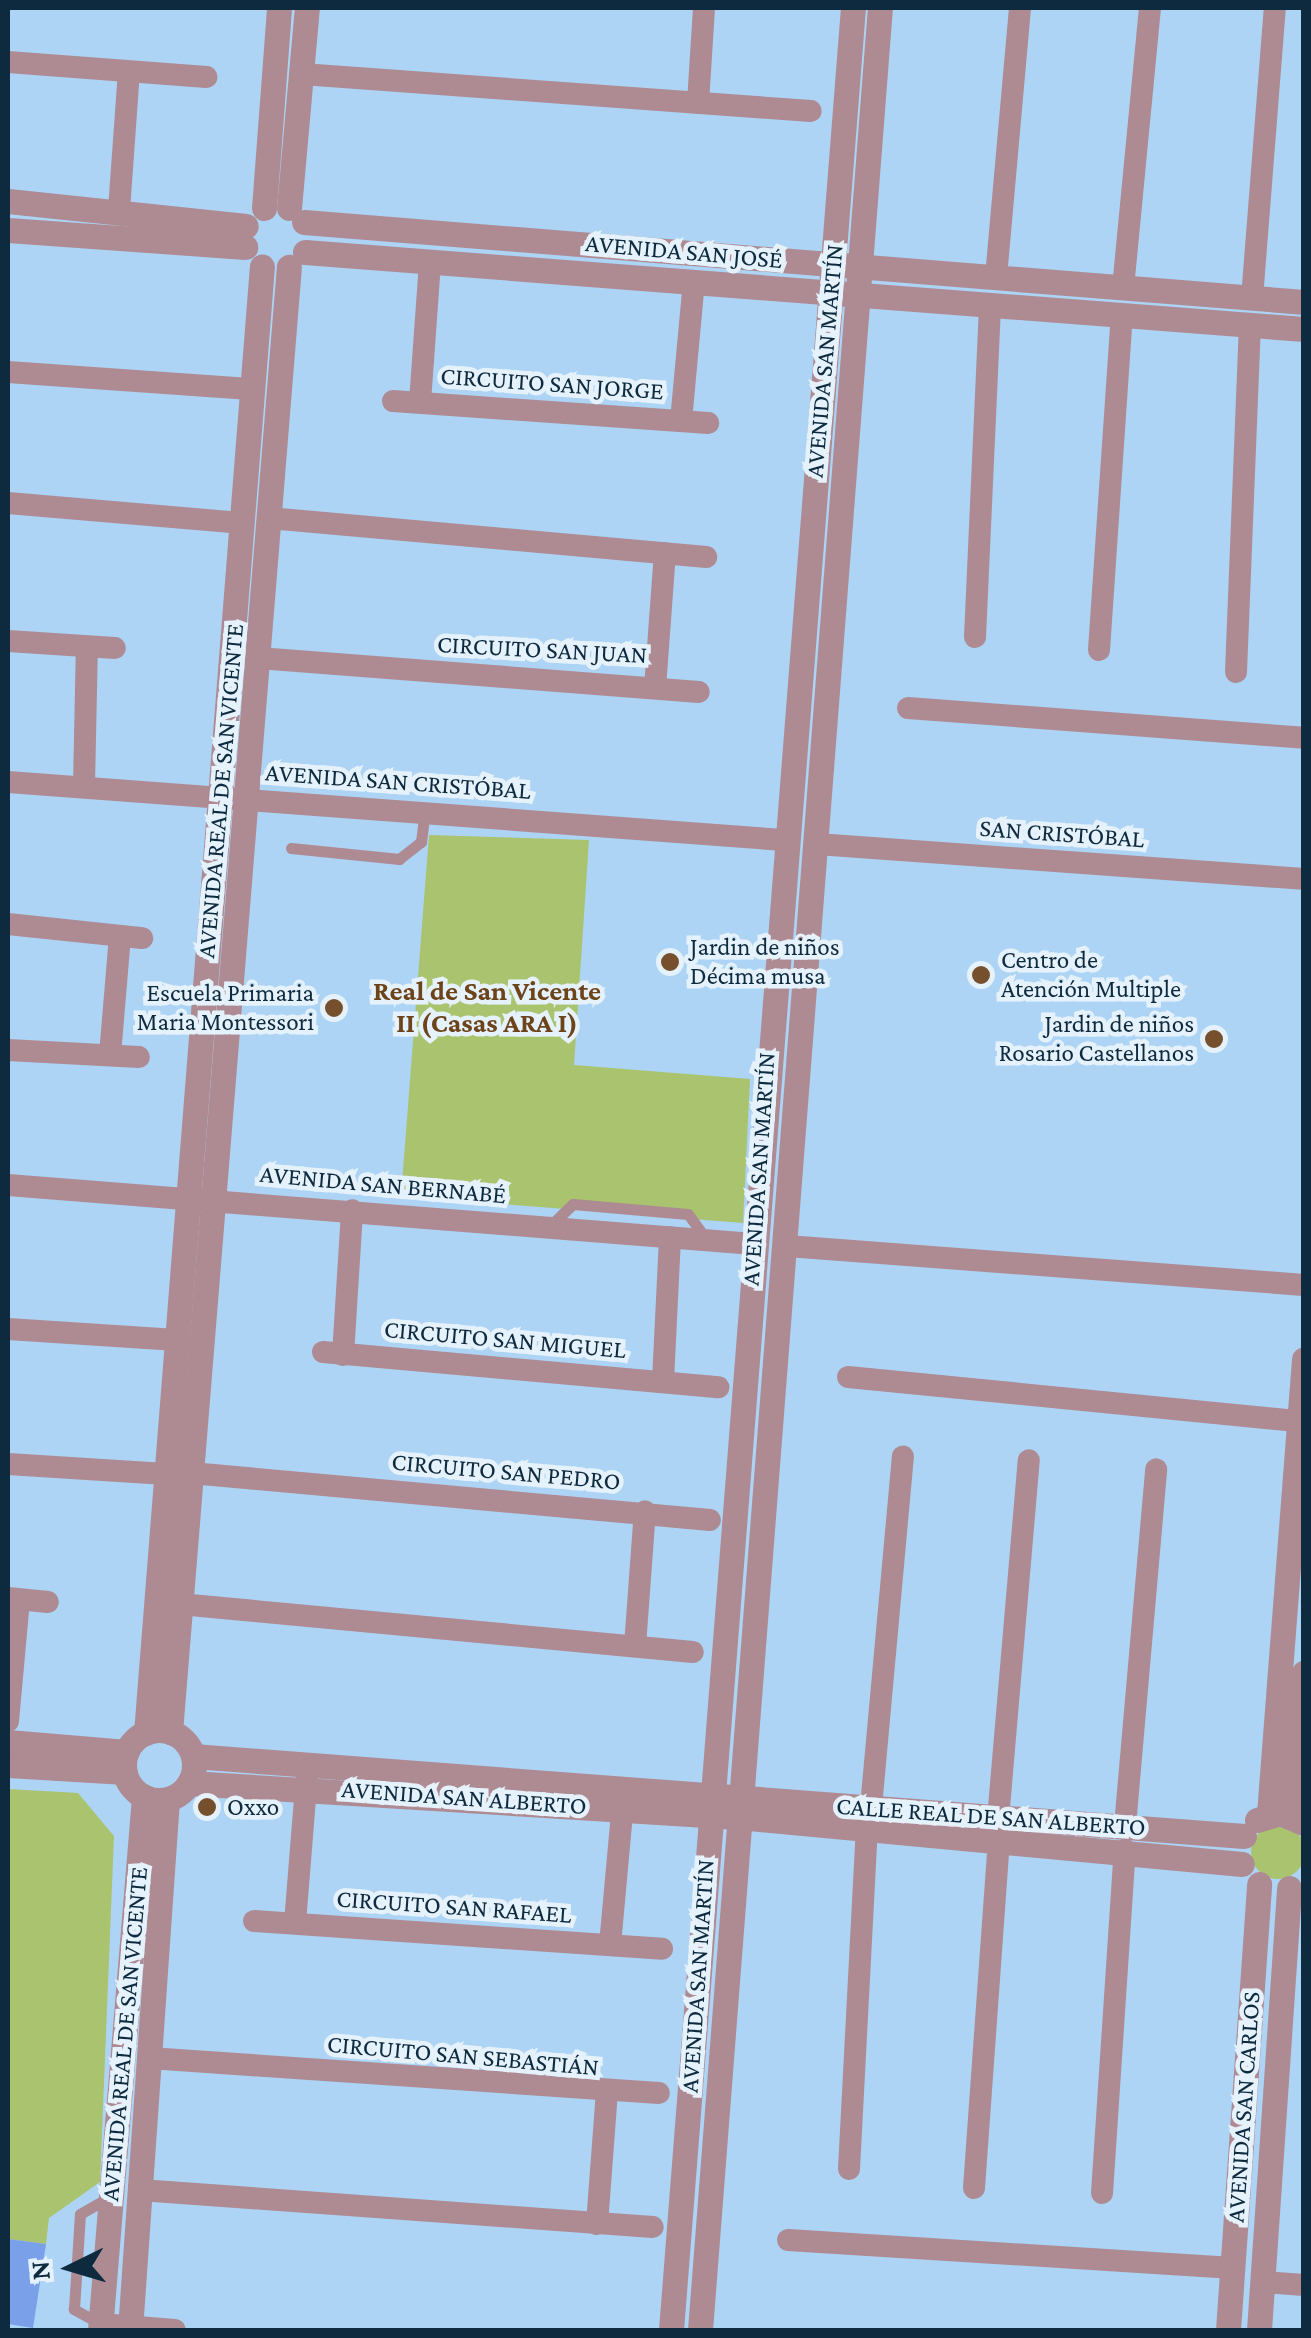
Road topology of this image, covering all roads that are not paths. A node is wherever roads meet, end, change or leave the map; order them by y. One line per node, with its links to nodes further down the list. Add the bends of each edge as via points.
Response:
1 (280, 8): 18 (street, AVENIDA REAL DE SAN VICENTE)
2 (307, 8): 11 (street, AVENIDA REAL DE SAN VICENTE)
3 (704, 8): 13 (street)
4 (853, 8): 21 (street, AVENIDA SAN MARTÍN)
5 (880, 8): 22 (street, AVENIDA SAN MARTÍN)
6 (1020, 8): 23 (street)
7 (1150, 8): 25 (street)
8 (1275, 8): 28 (street)
9 (8, 62): 10 (street)
10 (129, 72): 12 (street); 16 (street)
11 (302, 74): 13 (street); 18 (street, AVENIDA REAL DE SAN VICENTE)
12 (206, 77)
13 (698, 103): 14 (street)
14 (811, 111)
15 (8, 201): 16 (street, AVENIDA SAN JOSÉ)
16 (120, 210): 18 (street, AVENIDA SAN JOSÉ)
17 (8, 230): 18 (street, AVENIDA SAN JOSÉ)
18 (268, 230): 19 (street, AVENIDA SAN JOSÉ); 19 (street, AVENIDA REAL DE SAN VICENTE); 21 (street, AVENIDA SAN JOSÉ); 35 (street, AVENIDA REAL DE SAN VICENTE)
19 (297, 260): 20 (street, AVENIDA SAN JOSÉ); 41 (street, AVENIDA REAL DE SAN VICENTE)
20 (430, 262): 24 (street, AVENIDA SAN JOSÉ); 37 (street, CIRCUITO SAN JORGE)
21 (834, 264): 22 (street, AVENIDA SAN JOSÉ); 26 (street, AVENIDA SAN MARTÍN)
22 (861, 267): 23 (street, AVENIDA SAN JOSÉ); 27 (street, AVENIDA SAN MARTÍN)
23 (996, 278): 25 (street, AVENIDA SAN JOSÉ)
24 (694, 282): 26 (street, AVENIDA SAN JOSÉ); 38 (street, CIRCUITO SAN JORGE)
25 (1122, 288): 28 (street, AVENIDA SAN JOSÉ)
26 (831, 292): 27 (street, AVENIDA SAN JOSÉ); 59 (street, AVENIDA SAN MARTÍN)
27 (859, 295): 30 (street, AVENIDA SAN JOSÉ); 60 (street, AVENIDA SAN MARTÍN)
28 (1252, 298): 29 (street, AVENIDA SAN JOSÉ)
29 (1304, 302)
30 (990, 305): 31 (street, AVENIDA SAN JOSÉ); 44 (street)
31 (1122, 315): 32 (street, AVENIDA SAN JOSÉ); 48 (street)
32 (1250, 325): 33 (street, AVENIDA SAN JOSÉ); 50 (street)
33 (1304, 329)
34 (8, 372): 35 (street)
35 (252, 388): 41 (street, AVENIDA REAL DE SAN VICENTE)
36 (393, 401): 37 (street)
37 (420, 402): 38 (street, CIRCUITO SAN JORGE)
38 (681, 421): 39 (street)
39 (708, 423)
40 (8, 503): 41 (street)
41 (256, 520): 42 (street); 49 (street, AVENIDA REAL DE SAN VICENTE); 57 (street, AVENIDA REAL DE SAN VICENTE)
42 (665, 554): 43 (street); 51 (street, CIRCUITO SAN JUAN)
43 (706, 557)
44 (975, 637)
45 (8, 642): 46 (street)
46 (87, 647): 47 (street); 56 (street)
47 (114, 648)
48 (1098, 650)
49 (258, 658): 51 (street, CIRCUITO SAN JUAN); 57 (street, AVENIDA REAL DE SAN VICENTE)
50 (1236, 672)
51 (655, 688): 52 (street)
52 (699, 692)
53 (908, 708): 54 (street)
54 (1304, 738)
55 (8, 782): 56 (street, AVENIDA SAN CRISTÓBAL)
56 (84, 785): 57 (street, AVENIDA SAN CRISTÓBAL)
57 (233, 797): 58 (street, AVENIDA SAN CRISTÓBAL); 68 (street, AVENIDA REAL DE SAN VICENTE)
58 (426, 810): 59 (street, AVENIDA SAN CRISTÓBAL); 61 (lane, via 422,842 399,859)
59 (783, 840): 73 (street, AVENIDA SAN MARTÍN)
60 (817, 844): 62 (street, SAN CRISTÓBAL); 74 (street, AVENIDA SAN MARTÍN)
61 (291, 848)
62 (1304, 879)
63 (8, 924): 65 (street, via 131,937)
64 (8, 1050): 65 (street)
65 (110, 1055): 66 (street)
66 (139, 1058)
67 (8, 1186): 68 (street, AVENIDA SAN BERNABÉ)
68 (201, 1198): 69 (street, AVENIDA SAN BERNABÉ); 77 (street, AVENIDA REAL DE SAN VICENTE); 87 (street, AVENIDA REAL DE SAN VICENTE)
69 (352, 1210): 70 (street, AVENIDA SAN BERNABÉ); 80 (street, CIRCUITO SAN MIGUEL, via 333,1353)
70 (549, 1226): 71 (street, AVENIDA SAN BERNABÉ); 72 (lane, via 573,1204 612,1207 688,1214)
71 (670, 1237): 72 (street, AVENIDA SAN BERNABÉ); 80 (street)
72 (707, 1240): 73 (street, AVENIDA SAN BERNABÉ)
73 (754, 1244): 105 (street, AVENIDA SAN MARTÍN)
74 (787, 1246): 75 (street); 106 (street, AVENIDA SAN MARTÍN)
75 (1304, 1285)
76 (8, 1329): 77 (street)
77 (176, 1340): 87 (street, AVENIDA REAL DE SAN VICENTE)
78 (1304, 1359): 82 (street)
79 (848, 1377): 82 (street)
80 (663, 1381): 81 (street, CIRCUITO SAN MIGUEL)
81 (718, 1387)
82 (1299, 1421): 108 (street)
83 (903, 1456): 107 (street)
84 (1030, 1460): 109 (street)
85 (8, 1464): 87 (street, CIRCUITO SAN PEDRO)
86 (1156, 1469): 111 (street)
87 (179, 1473): 88 (street, CIRCUITO SAN PEDRO); 92 (street, AVENIDA REAL DE SAN VICENTE); 97 (street, AVENIDA REAL DE SAN VICENTE)
88 (645, 1511): 89 (street); 93 (street, CIRCUITO SAN PEDRO)
89 (710, 1520)
90 (13, 1599): 91 (street); 96 (street)
91 (48, 1602)
92 (180, 1604): 93 (street); 97 (street, AVENIDA REAL DE SAN VICENTE)
93 (635, 1646): 94 (street)
94 (693, 1652)
95 (1304, 1672): 108 (street)
96 (8, 1722)
97 (158, 1733): 99 (street); 101 (street)
98 (8, 1742): 99 (street)
99 (126, 1762): 100 (street); 103 (street)
100 (8, 1764)
101 (191, 1770): 102 (street, AVENIDA SAN ALBERTO); 103 (street)
102 (307, 1776): 104 (street, AVENIDA SAN ALBERTO); 116 (street)
103 (156, 1798): 119 (street, AVENIDA REAL DE SAN VICENTE); 132 (street, AVENIDA REAL DE SAN VICENTE)
104 (623, 1799): 105 (street, AVENIDA SAN ALBERTO); 117 (street)
105 (711, 1805): 106 (street, AVENIDA SAN ALBERTO); 135 (street, AVENIDA SAN MARTÍN)
106 (738, 1808): 107 (street, CALLE REAL DE SAN ALBERTO); 136 (street, AVENIDA SAN MARTÍN)
107 (869, 1818): 109 (street, CALLE REAL DE SAN ALBERTO); 122 (street)
108 (1288, 1818): 110 (street)
109 (999, 1831): 111 (street, CALLE REAL DE SAN ALBERTO); 123 (street)
110 (1244, 1836): 111 (street, CALLE REAL DE SAN ALBERTO); 112 (street)
111 (1125, 1838): 112 (street, CALLE REAL DE SAN ALBERTO); 125 (street)
112 (1242, 1864): 113 (street)
113 (1258, 1884): 114 (street); 129 (street, AVENIDA SAN CARLOS)
114 (1296, 1884): 130 (street, AVENIDA SAN CARLOS)
115 (254, 1921): 116 (street, CIRCUITO SAN RAFAEL)
116 (295, 1923): 117 (street, CIRCUITO SAN RAFAEL)
117 (610, 1945): 118 (street, CIRCUITO SAN RAFAEL)
118 (662, 1949)
119 (149, 2058): 120 (street, CIRCUITO SAN SEBASTIÁN); 124 (street, AVENIDA REAL DE SAN VICENTE)
120 (607, 2091): 121 (street); 126 (street, CIRCUITO SAN SEBASTIÁN)
121 (659, 2093)
122 (849, 2169)
123 (974, 2188)
124 (140, 2190): 126 (street); 133 (street, AVENIDA REAL DE SAN VICENTE)
125 (1102, 2193)
126 (597, 2224): 127 (street)
127 (653, 2227)
128 (788, 2240): 129 (street)
129 (1233, 2268): 137 (street, AVENIDA SAN CARLOS)
130 (1262, 2282): 131 (street); 138 (street, AVENIDA SAN CARLOS)
131 (1304, 2285)
132 (100, 2327): 133 (street)
133 (130, 2329): 134 (street)
134 (174, 2330)
135 (671, 2330)
136 (700, 2330)
137 (1228, 2330)
138 (1259, 2330)

